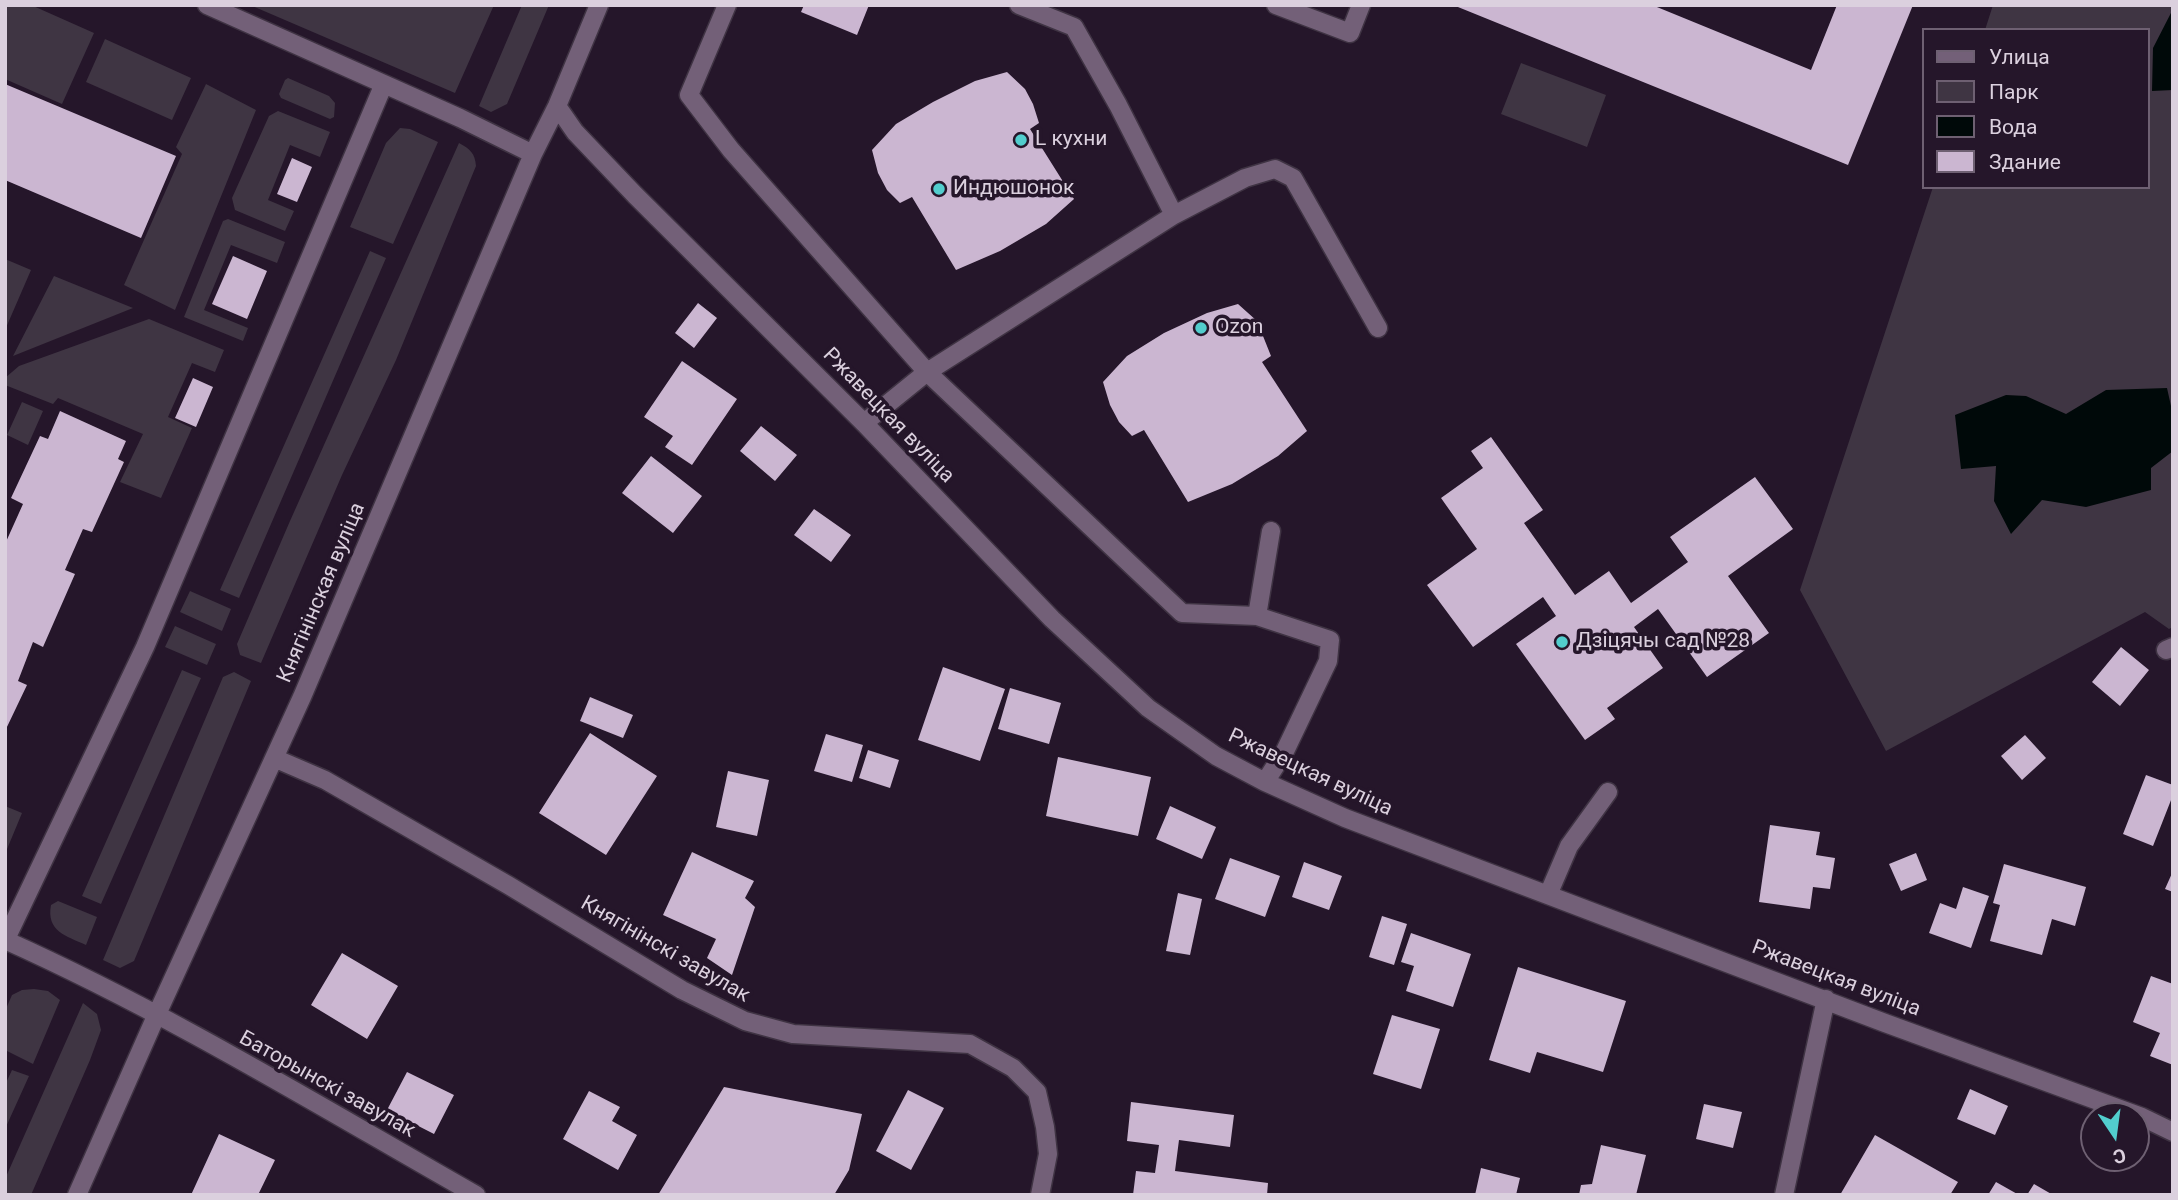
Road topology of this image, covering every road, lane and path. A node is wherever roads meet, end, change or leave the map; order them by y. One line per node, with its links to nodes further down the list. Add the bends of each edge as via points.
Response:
1 (207, 5): 7 (street)
2 (599, 5): 8 (street, Княгінінская вуліца)
3 (727, 5): 12 (street, via 689,95 731,150)
4 (1019, 5): 10 (street, via 1074,27)
5 (1276, 5): 6 (street, via 1350,33)
6 (1362, 5)
7 (383, 86): 9 (street); 20 (street, via 145,647)
8 (557, 106): 9 (street, Княгінінская вуліца); 13 (street, Ржавецкая вуліца, via 575,132 635,195)
9 (533, 154): 16 (street, Княгінінская вуліца)
10 (1174, 215): 11 (street, via 1245,178 1275,169 1293,178); 12 (street)
11 (1378, 328)
12 (926, 372): 13 (street); 15 (street, via 1182,612)
13 (864, 423): 17 (street, Ржавецкая вуліца, via 1052,619 1148,708 1216,756)
14 (1271, 531): 15 (street)
15 (1257, 616): 17 (street, via 1330,640 1328,661)
16 (274, 758): 22 (street, Княгінінская вуліца); 26 (street, Княгінінскі завулак, via 325,780 682,990 744,1021 793,1034 970,1044 1013,1068 1037,1092 1045,1127 1048,1154)
17 (1265, 782): 19 (street, Ржавецкая вуліца, via 1345,818)
18 (1608, 792): 19 (street, via 1569,846)
19 (1548, 895): 21 (street, Ржавецкая вуліца)
20 (5, 940): 22 (street, Баторынскі завулак)
21 (1826, 999): 23 (street, Ржавецкая вуліца); 27 (street)
22 (157, 1014): 24 (street, Княгінінская вуліца); 25 (street, Баторынскі завулак)
23 (2173, 1132)
24 (77, 1195)
25 (476, 1195)
26 (1040, 1195)
27 (1784, 1195)

